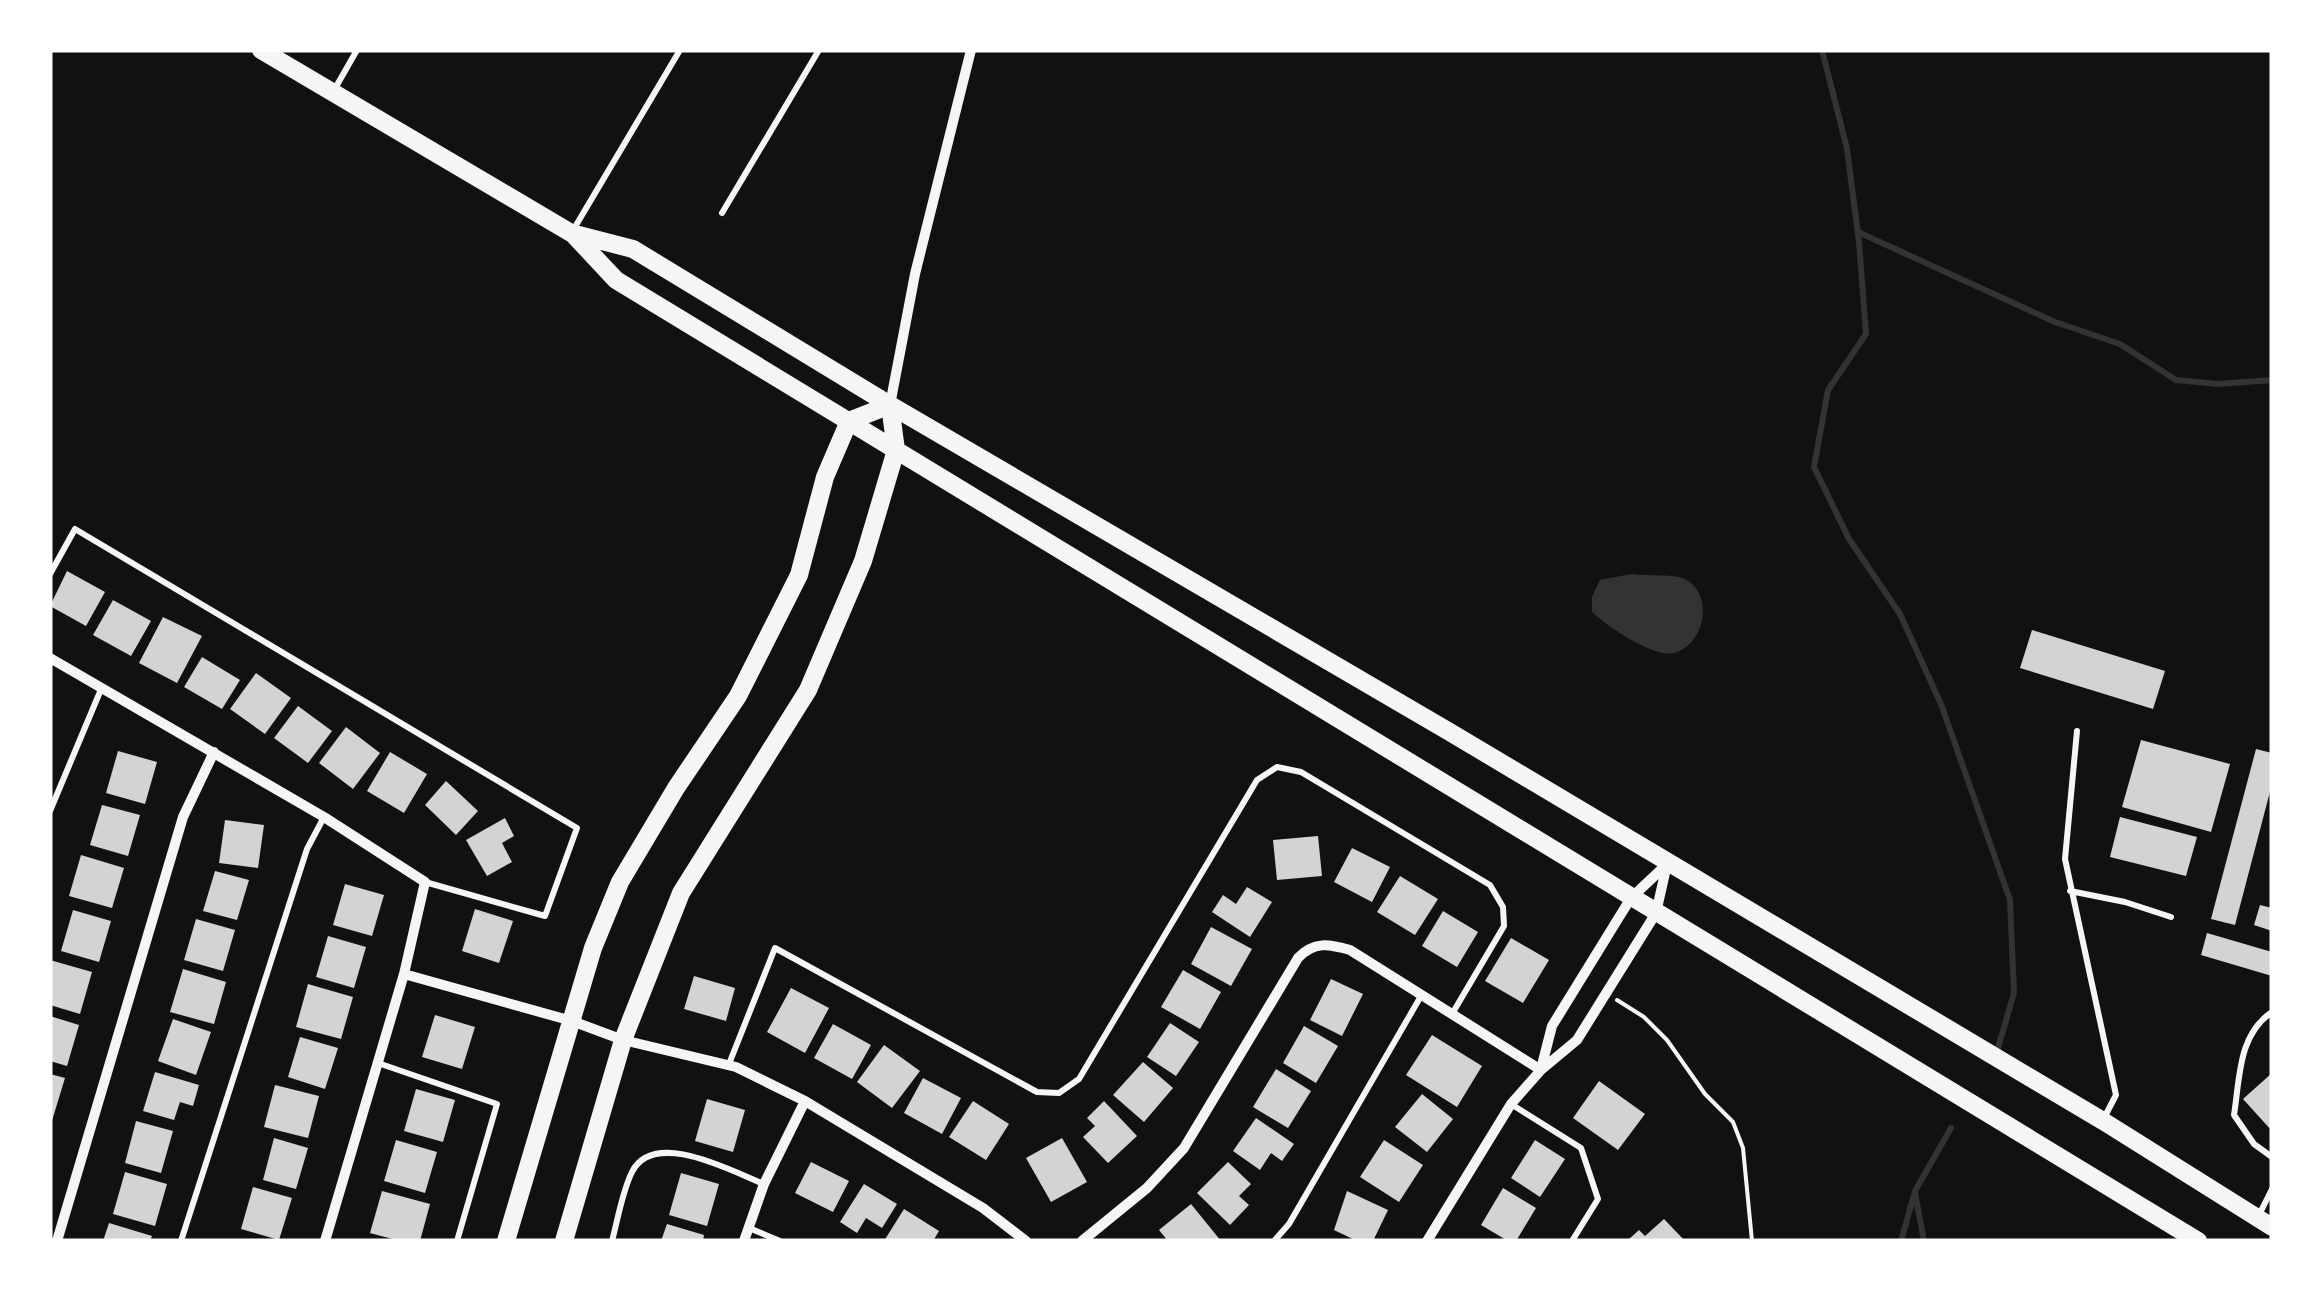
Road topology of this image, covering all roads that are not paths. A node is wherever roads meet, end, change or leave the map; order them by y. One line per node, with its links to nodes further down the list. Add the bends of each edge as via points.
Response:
1 (261, 50): 6 (main road)
2 (357, 50): 6 (lane)
3 (682, 50): 8 (lane)
4 (819, 50): 7 (lane)
5 (971, 50): 9 (street, via 914,274)
6 (333, 92): 8 (main road)
7 (722, 213)
8 (571, 233): 9 (main road, via 633,249); 10 (main road, via 616,280)
9 (890, 405): 10 (main road); 11 (main road); 19 (main road)
10 (849, 421): 11 (main road); 29 (main road, via 825,477 799,576 738,696 620,882)
11 (896, 450): 22 (main road); 30 (main road, via 863,561 808,690 681,893)
12 (50, 574): 20 (lane, via 75,529 577,828 544,916)
13 (50, 658): 14 (street)
14 (102, 686): 16 (street); 17 (lane)
15 (2077, 732): 21 (lane, via 2066,824)
16 (214, 752): 18 (street); 42 (street, via 183,817)
17 (50, 811)
18 (324, 816): 20 (street); 43 (lane, via 308,848)
19 (1668, 864): 22 (street); 23 (street); 36 (main road)
20 (425, 882): 25 (street)
21 (2070, 891): 24 (lane); 36 (lane, via 2116,1095)
22 (1631, 898): 23 (main road); 33 (street, via 1552,1026)
23 (1656, 913): 33 (street, via 1577,1040); 56 (main road)
24 (2172, 918)
25 (404, 974): 29 (street); 31 (street)
26 (1422, 995): 28 (street); 52 (street, via 1350,950 1309,947 1184,1148); 53 (lane)
27 (2272, 1012): 37 (lane, via 2247,1038 2234,1115)
28 (1452, 1014): 32 (lane, via 1504,926 1503,907 1490,884 1302,772 1277,768 1257,780 1079,1079 1058,1093 1038,1092 775,948); 33 (street)
29 (572, 1021): 30 (street); 46 (main road)
30 (623, 1040): 32 (street); 47 (main road)
31 (378, 1063): 44 (street); 45 (lane, via 497,1104)
32 (728, 1065): 34 (street)
33 (1541, 1070): 35 (street)
34 (804, 1100): 38 (street); 51 (street)
35 (1512, 1104): 54 (street); 55 (lane, via 1581,1148 1598,1200)
36 (2103, 1121): 40 (main road)
37 (2272, 1158)
38 (764, 1184): 41 (street); 48 (lane, via 680,1151 651,1156 632,1172)
39 (2272, 1189): 40 (lane)
40 (2265, 1222)
41 (748, 1227): 49 (street); 50 (lane)
42 (57, 1241)
43 (182, 1241)
44 (326, 1241)
45 (457, 1241)
46 (506, 1241)
47 (564, 1241)
48 (612, 1241)
49 (744, 1241)
50 (780, 1241)
51 (1026, 1241)
52 (1082, 1241)
53 (1274, 1241)
54 (1427, 1241)
55 (1572, 1241)
56 (2198, 1241)

